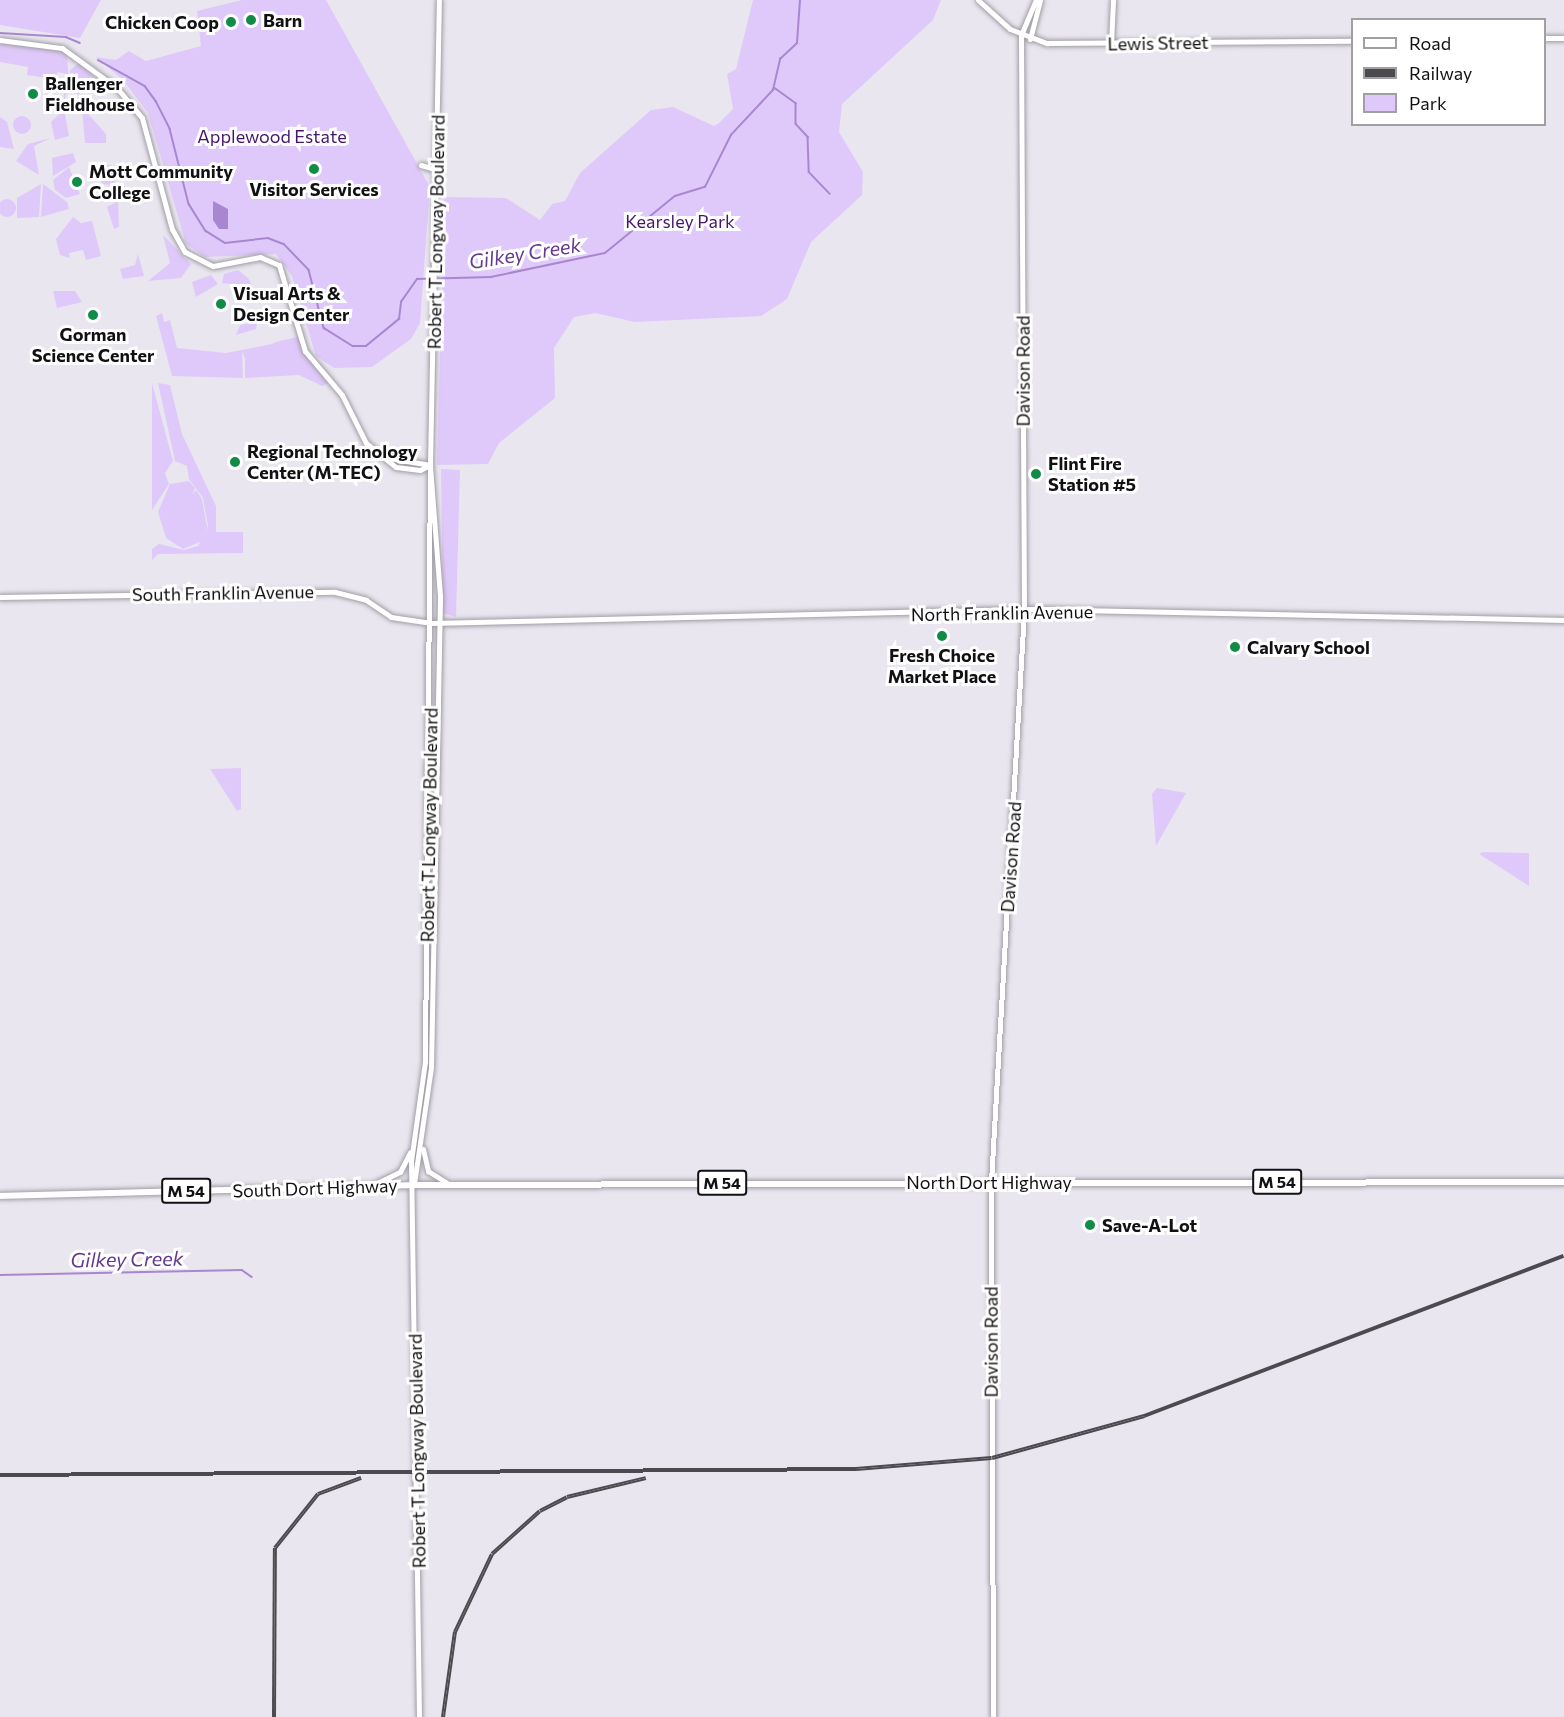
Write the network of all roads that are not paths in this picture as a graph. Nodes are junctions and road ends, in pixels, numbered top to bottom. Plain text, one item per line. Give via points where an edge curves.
1 (440, 0) edge
2 (978, 0) edge
3 (1038, 0) edge
4 (1113, 0) edge
5 (1021, 35) junction
6 (1546, 38) edge
7 (1564, 38) edge
8 (1030, 39) junction
9 (0, 40) edge
10 (1351, 41) edge
11 (1111, 43) junction
12 (439, 161) junction
13 (421, 165) dead end
14 (430, 465) junction
15 (0, 597) edge
16 (1024, 611) junction
17 (1564, 620) edge
18 (440, 622) junction
19 (432, 623) junction
20 (431, 1053) junction
21 (425, 1059) junction
22 (422, 1132) junction
23 (412, 1148) junction
24 (991, 1181) junction
25 (1564, 1182) edge
26 (414, 1185) junction
27 (454, 1185) junction
28 (372, 1186) junction
29 (0, 1196) edge
30 (419, 1717) edge
31 (993, 1717) edge

1 - 12 street, Robert T Longway Boulevard
2 - 5 street, Lewis Street
3 - 5 street, Davison Road
3 - 8 street
4 - 11 street
5 - 8 street, Lewis Street
5 - 16 street, Davison Road
6 - 7 street
8 - 11 street, Lewis Street
9 - 14 street via 45,43 68,51 135,107 180,247 213,266 260,257 279,264 305,351 342,395 366,442 401,468
10 - 11 street, Lewis Street
12 - 13 street via 431,168
12 - 14 street, Robert T Longway Boulevard
14 - 18 street, Robert T Longway Boulevard
14 - 19 street, Robert T Longway Boulevard via 426,501
15 - 19 street, South Franklin Avenue via 335,592 366,600 391,617
16 - 17 street, North Franklin Avenue
16 - 18 street, North Franklin Avenue
16 - 24 street, Davison Road
18 - 19 street, South Franklin Avenue
18 - 20 street, Robert T Longway Boulevard
19 - 21 street, Robert T Longway Boulevard
20 - 21 street
20 - 22 street, Robert T Longway Boulevard
21 - 23 street, Robert T Longway Boulevard
22 - 26 street, Robert T Longway Boulevard
22 - 27 street via 426,1167
23 - 26 street, Robert T Longway Boulevard
23 - 28 street via 400,1172
24 - 25 main road, North Dort Highway / M 54
24 - 27 main road, North Dort Highway / M 54
24 - 31 street, Davison Road
26 - 27 main road, North Dort Highway / M 54
26 - 28 main road, South Dort Highway / M 54
26 - 30 street, Robert T Longway Boulevard
28 - 29 main road, South Dort Highway / M 54

